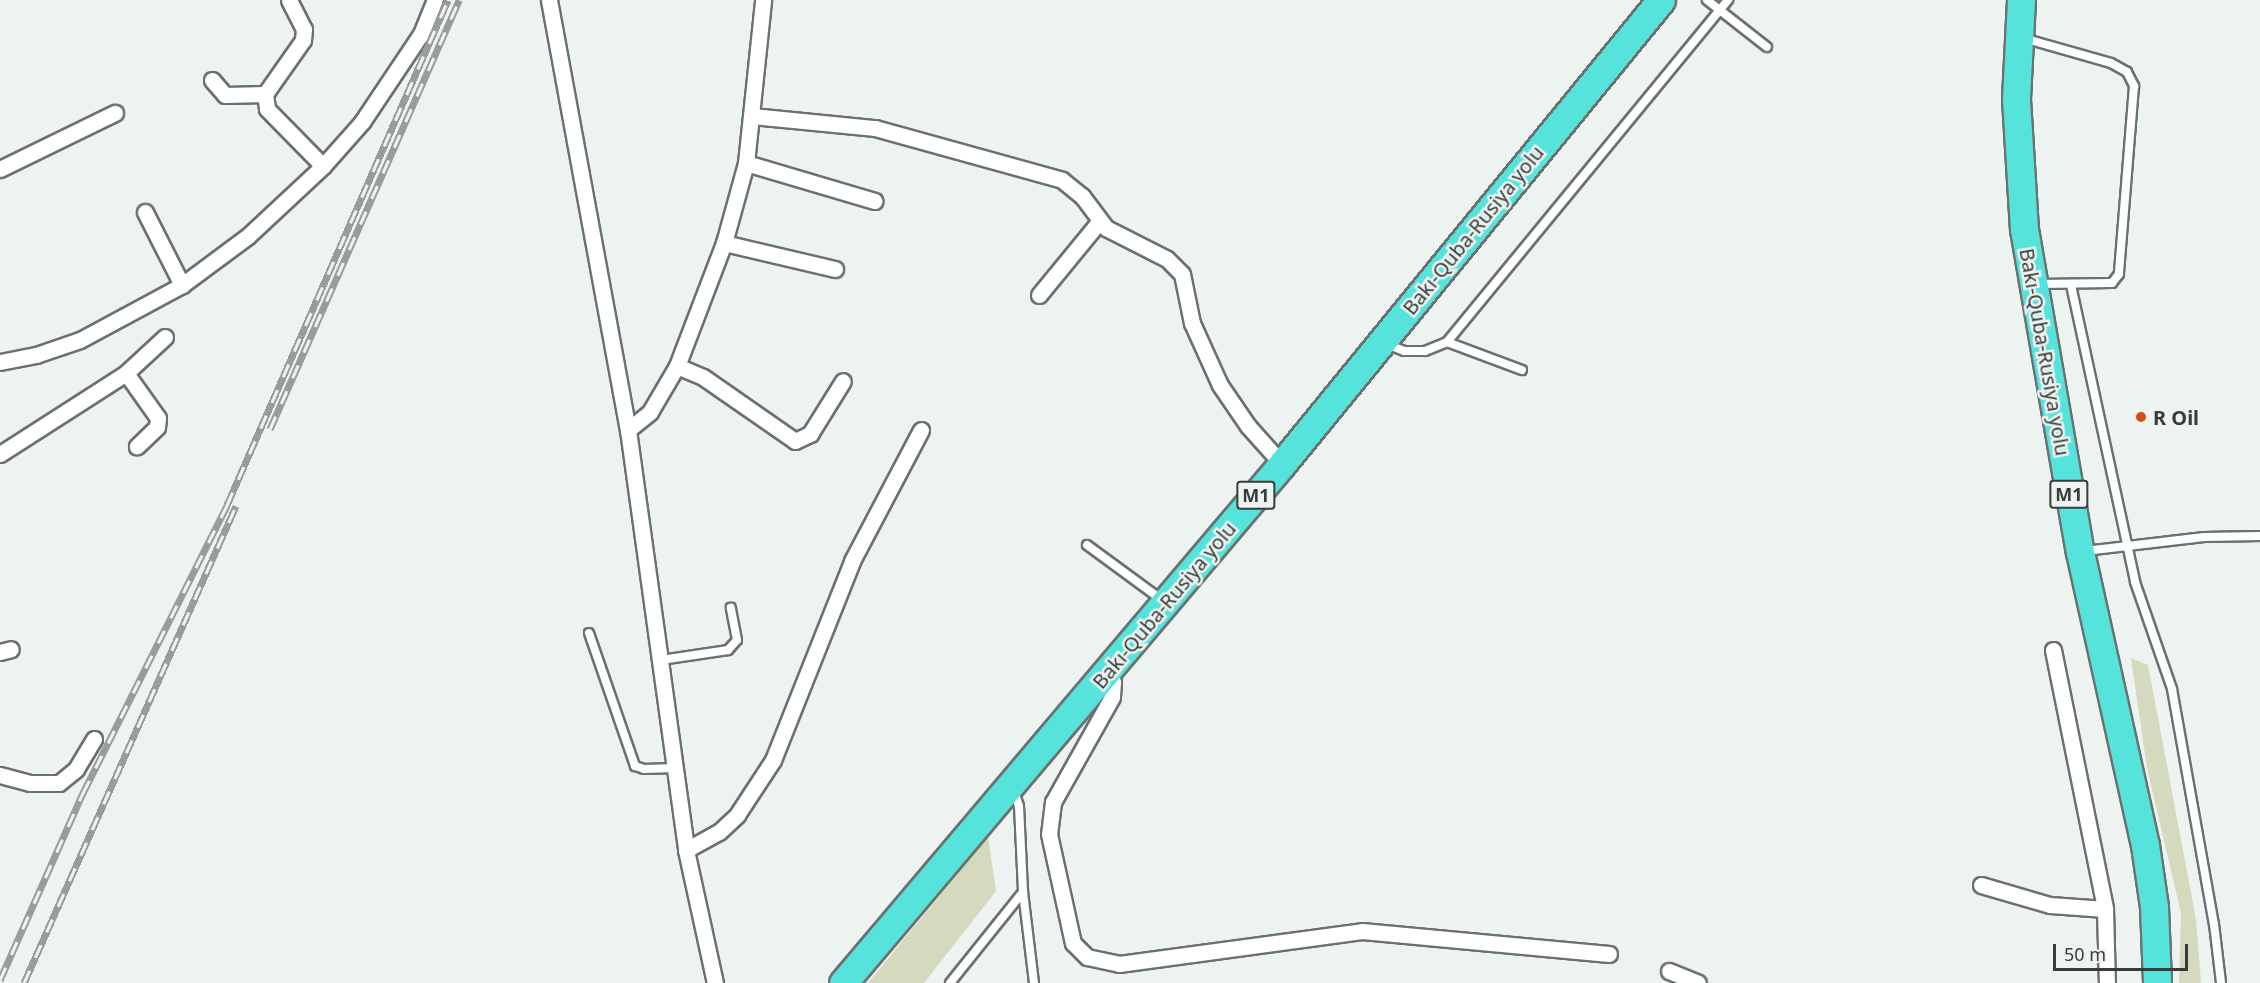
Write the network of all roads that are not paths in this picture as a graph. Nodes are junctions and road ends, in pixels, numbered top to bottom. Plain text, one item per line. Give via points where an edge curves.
1 (290, 0) edge
2 (435, 0) edge
3 (763, 0) edge
4 (1661, 0) edge
5 (1707, 0) edge
6 (1728, 0) edge
7 (2016, 0) edge
8 (2021, 0) edge
9 (550, 6) edge
10 (1719, 10) junction
11 (2018, 37) junction
12 (1767, 47) dead end
13 (212, 80) dead end
14 (265, 94) junction
15 (115, 112) dead end
16 (752, 116) junction
17 (746, 163) junction
18 (323, 166) junction
19 (0, 169) edge
20 (874, 201) dead end
21 (145, 212) dead end
22 (1099, 222) junction
23 (724, 243) junction
24 (836, 269) dead end
25 (2032, 283) junction
26 (182, 285) junction
27 (2071, 285) junction
28 (1039, 295) dead end
29 (165, 337) dead end
30 (1382, 342) junction
31 (1447, 342) junction
32 (0, 362) edge
33 (677, 366) junction
34 (1522, 370) dead end
35 (126, 373) junction
36 (843, 381) dead end
37 (628, 430) junction
38 (921, 430) dead end
39 (137, 446) dead end
40 (0, 454) edge
41 (1282, 464) junction
42 (2260, 536) edge
43 (2126, 545) junction
44 (1087, 546) dead end
45 (2080, 552) junction
46 (1166, 603) junction
47 (731, 608) dead end
48 (590, 633) dead end
49 (2053, 650) dead end
50 (661, 660) junction
51 (1108, 672) junction
52 (94, 738) dead end
53 (675, 768) junction
54 (0, 775) edge
55 (1012, 785) junction
56 (686, 850) junction
57 (1981, 885) dead end
58 (1023, 891) junction
59 (2105, 909) junction
60 (1609, 954) dead end
61 (1669, 971) dead end
62 (715, 983) edge
63 (843, 983) edge
64 (950, 983) edge
65 (1034, 983) edge
66 (1698, 983) edge
67 (2107, 983) edge
68 (2157, 983) edge
69 (2221, 983) edge

1 - 14 street via 304,29 303,40
2 - 18 street via 421,34 390,86
3 - 16 street
4 - 30 highway, Bakı-Quba-Rusiya yolu / M1
5 - 10 lane
6 - 10 lane
7 - 11 highway
8 - 11 highway, Bakı-Quba-Rusiya yolu / M1
9 - 37 street
10 - 12 lane
10 - 31 lane
11 - 25 highway, Bakı-Quba-Rusiya yolu / M1 via 2016,99 2024,229
11 - 27 lane via 2111,63 2127,72 2133,86 2119,274 2112,283
13 - 14 street via 225,95
14 - 18 street via 275,121
15 - 19 street
16 - 17 street
16 - 22 street via 875,128 1062,180 1082,196
17 - 20 street
17 - 23 street
18 - 26 street via 248,236
21 - 26 street
22 - 28 street
22 - 41 street via 1167,259 1182,274 1192,323 1220,385 1242,418
23 - 24 street
23 - 33 street
25 - 27 lane
25 - 45 highway, Bakı-Quba-Rusiya yolu / M1
26 - 32 street via 80,340
27 - 43 lane
29 - 35 street
30 - 31 lane via 1404,351 1425,351
30 - 41 highway, Bakı-Quba-Rusiya yolu / M1
31 - 34 lane
33 - 36 street via 702,377 795,441 810,434
33 - 37 street via 650,412
35 - 39 street via 158,418 157,427
35 - 40 street
37 - 50 street
38 - 56 street via 852,561 773,760 737,815 719,832
41 - 46 highway, Bakı-Quba-Rusiya yolu / M1
42 - 43 lane
43 - 45 lane
43 - 69 lane via 2172,689
44 - 46 lane
45 - 68 highway, Bakı-Quba-Rusiya yolu / M1 via 2145,845 2154,907
46 - 51 highway, Bakı-Quba-Rusiya yolu / M1
47 - 50 lane via 737,640 728,650
48 - 53 lane via 635,766
49 - 59 street
50 - 53 street
51 - 55 highway, Bakı-Quba-Rusiya yolu / M1
51 - 60 street via 1113,682 1112,697 1053,802 1049,834 1073,943 1087,957 1119,964 1362,931
52 - 54 street via 76,769 59,783 30,783
53 - 56 street
55 - 58 lane via 1019,806
55 - 63 highway, Bakı-Quba-Rusiya yolu / M1
56 - 62 street
57 - 59 street via 2050,905
58 - 64 lane
58 - 65 lane
59 - 67 street
61 - 66 street

